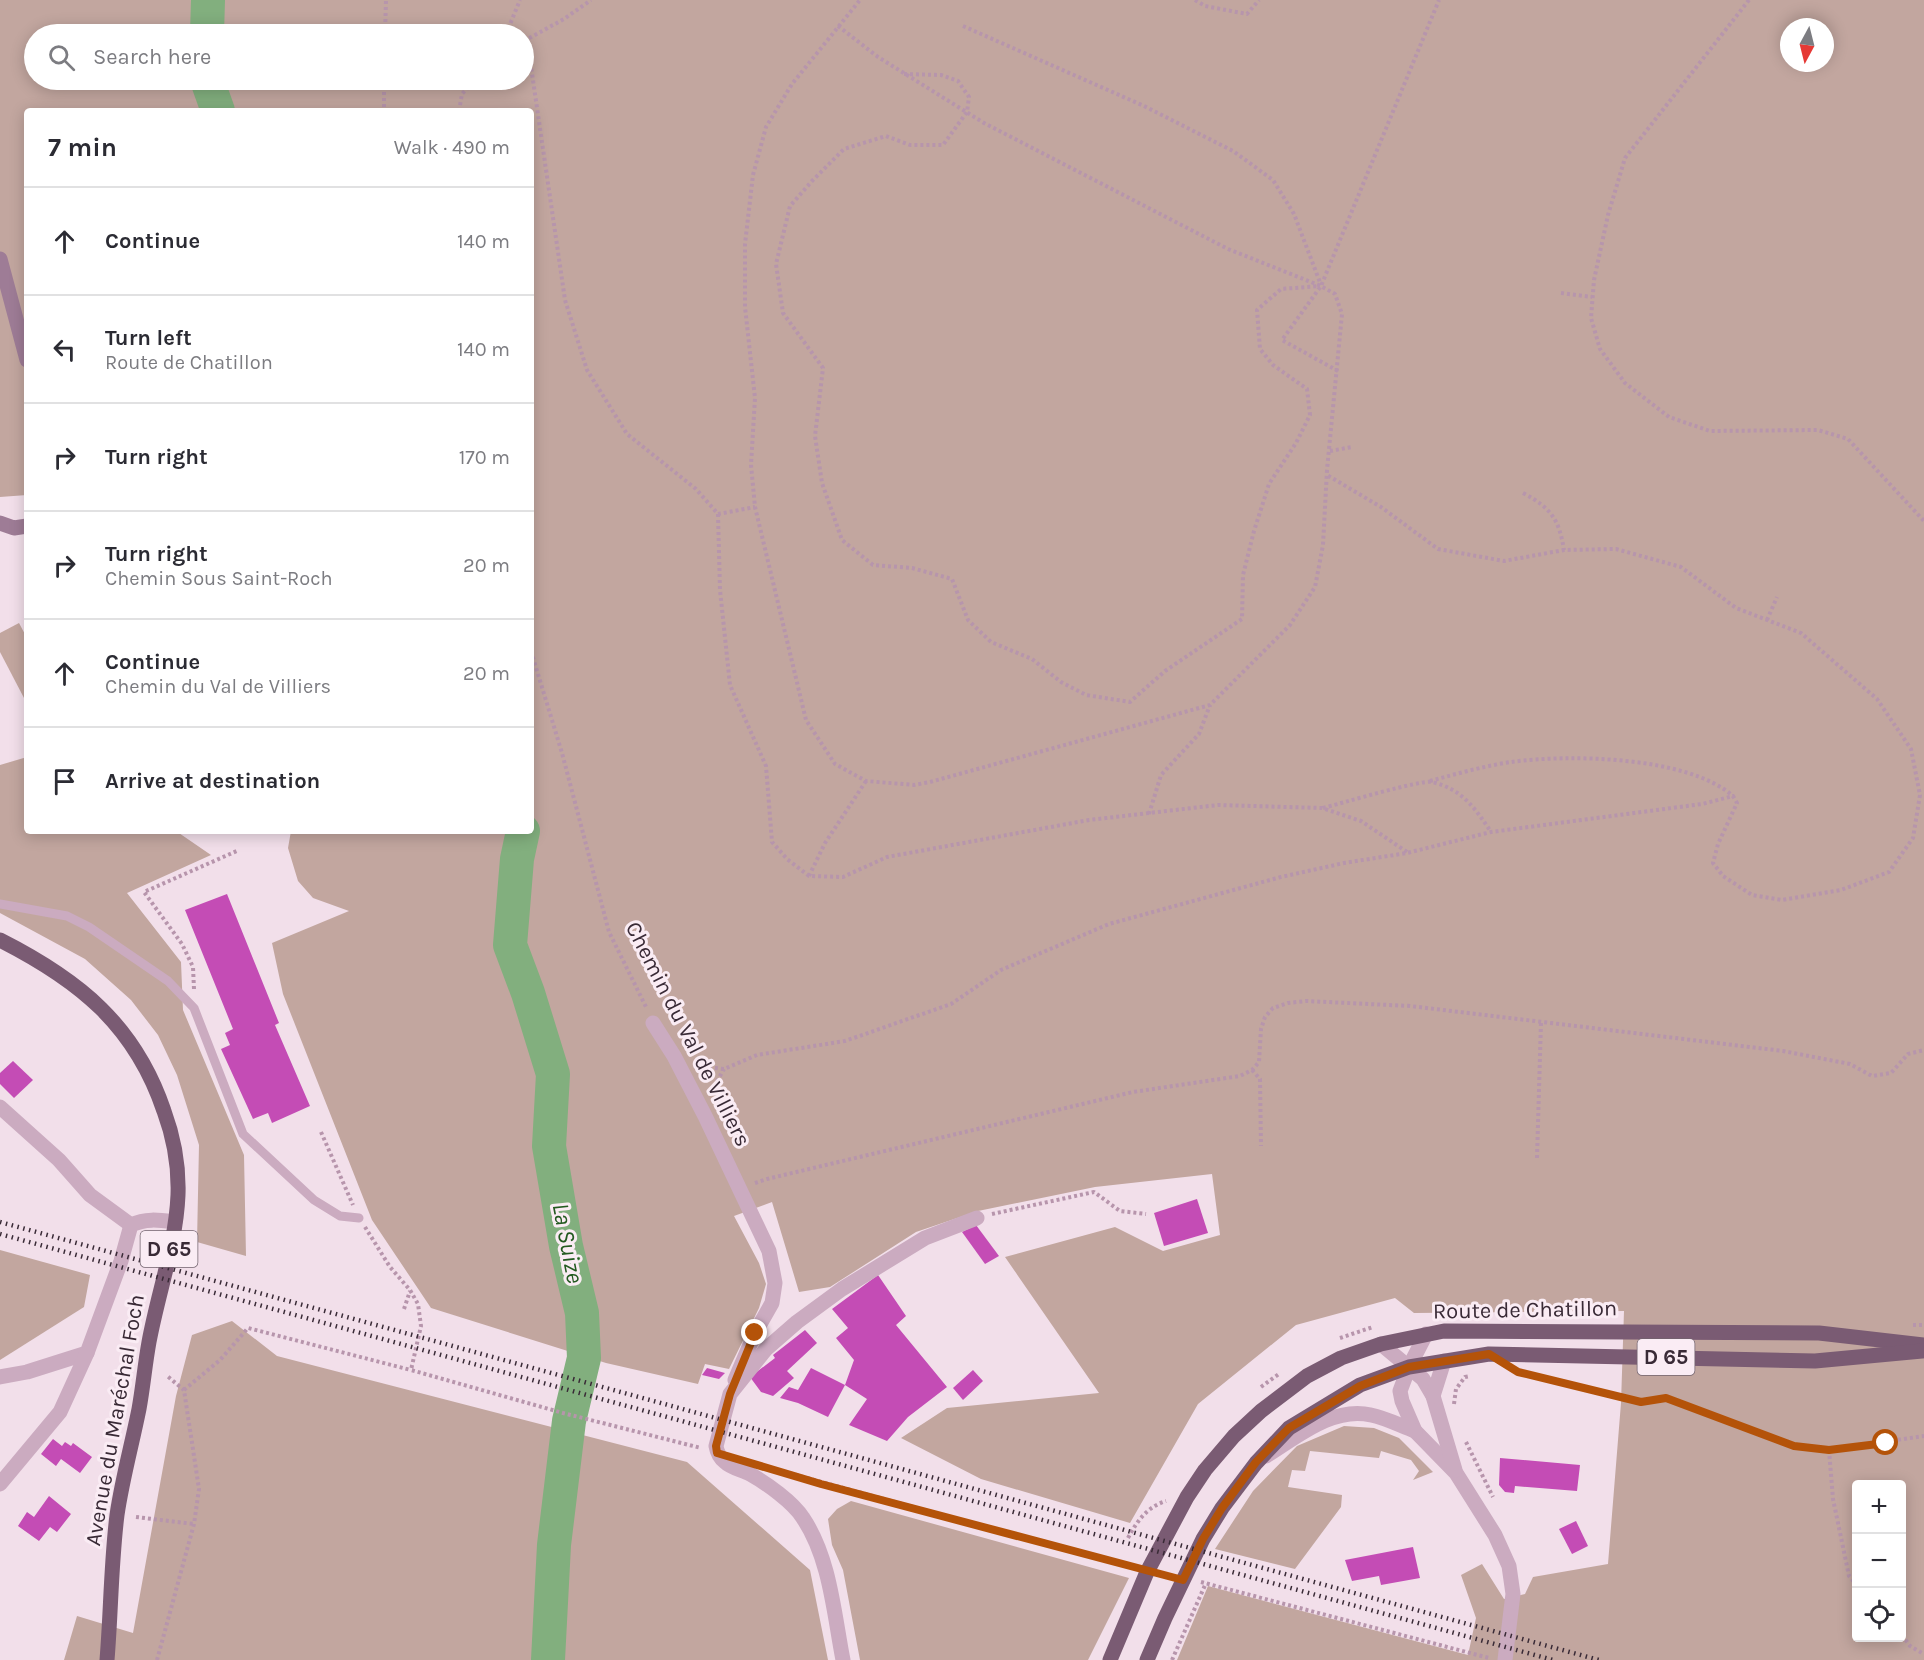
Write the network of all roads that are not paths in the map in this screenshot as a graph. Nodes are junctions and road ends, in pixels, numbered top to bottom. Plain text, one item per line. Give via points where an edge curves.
1 (0, 259) edge
2 (24, 349) edge
3 (0, 523) edge
4 (24, 526) edge
5 (0, 904) edge
6 (0, 940) edge
7 (654, 1023) road end
8 (0, 1107) edge
9 (359, 1218) road end
10 (977, 1218) road end
11 (175, 1222) junction
12 (131, 1225) junction
13 (1426, 1334) junction
14 (1381, 1344) junction
15 (1924, 1345) edge
16 (1924, 1351) edge
17 (87, 1353) junction
18 (1444, 1360) junction
19 (1409, 1367) junction
20 (0, 1377) edge
21 (730, 1394) junction
22 (1433, 1396) junction
23 (1415, 1431) junction
24 (1256, 1462) junction
25 (1456, 1473) junction
26 (0, 1484) edge
27 (107, 1660) edge
28 (843, 1660) edge
29 (1110, 1660) edge
30 (1147, 1660) edge
31 (1505, 1660) edge

1 - 2 main road
3 - 4 main road
5 - 9 lane via 67,916 168,981 194,1008 243,1134 314,1200 340,1216
6 - 11 main road, Avenue du Maréchal Foch / D 65 via 51,968 95,1003 142,1058 162,1104 176,1152
7 - 21 street, Chemin du Val de Villiers via 690,1086 769,1251 775,1283 772,1304 755,1333
8 - 12 street via 59,1160 90,1195
10 - 21 street via 925,1238 842,1289 766,1349
11 - 12 street via 154,1219
11 - 27 main road, Avenue du Maréchal Foch / D 65 via 117,1515
12 - 17 street
13 - 14 main road, Route de Chatillon / D 65
13 - 15 main road, Route de Chatillon / D 65 via 1590,1330 1819,1333
13 - 19 street
14 - 19 street
14 - 29 main road, Route de Chatillon / D 65 via 1341,1358 1307,1376 1234,1436 1187,1497 1148,1572
16 - 18 main road, Route de Chatillon / D 65 via 1815,1360 1489,1354
17 - 20 street
17 - 26 street via 60,1412
18 - 19 main road, Route de Chatillon / D 65
18 - 22 street
19 - 22 street via 1423,1379
19 - 23 street via 1400,1391
19 - 24 main road, Route de Chatillon / D 65 via 1323,1406 1289,1428
21 - 28 street, Chemin du Val de Villiers via 717,1453 782,1497 803,1517 826,1573
22 - 25 street
23 - 24 street via 1371,1415 1348,1413 1319,1423
23 - 25 street
24 - 30 main road, Route de Chatillon / D 65 via 1203,1539
25 - 31 street via 1495,1535 1509,1566 1513,1594

